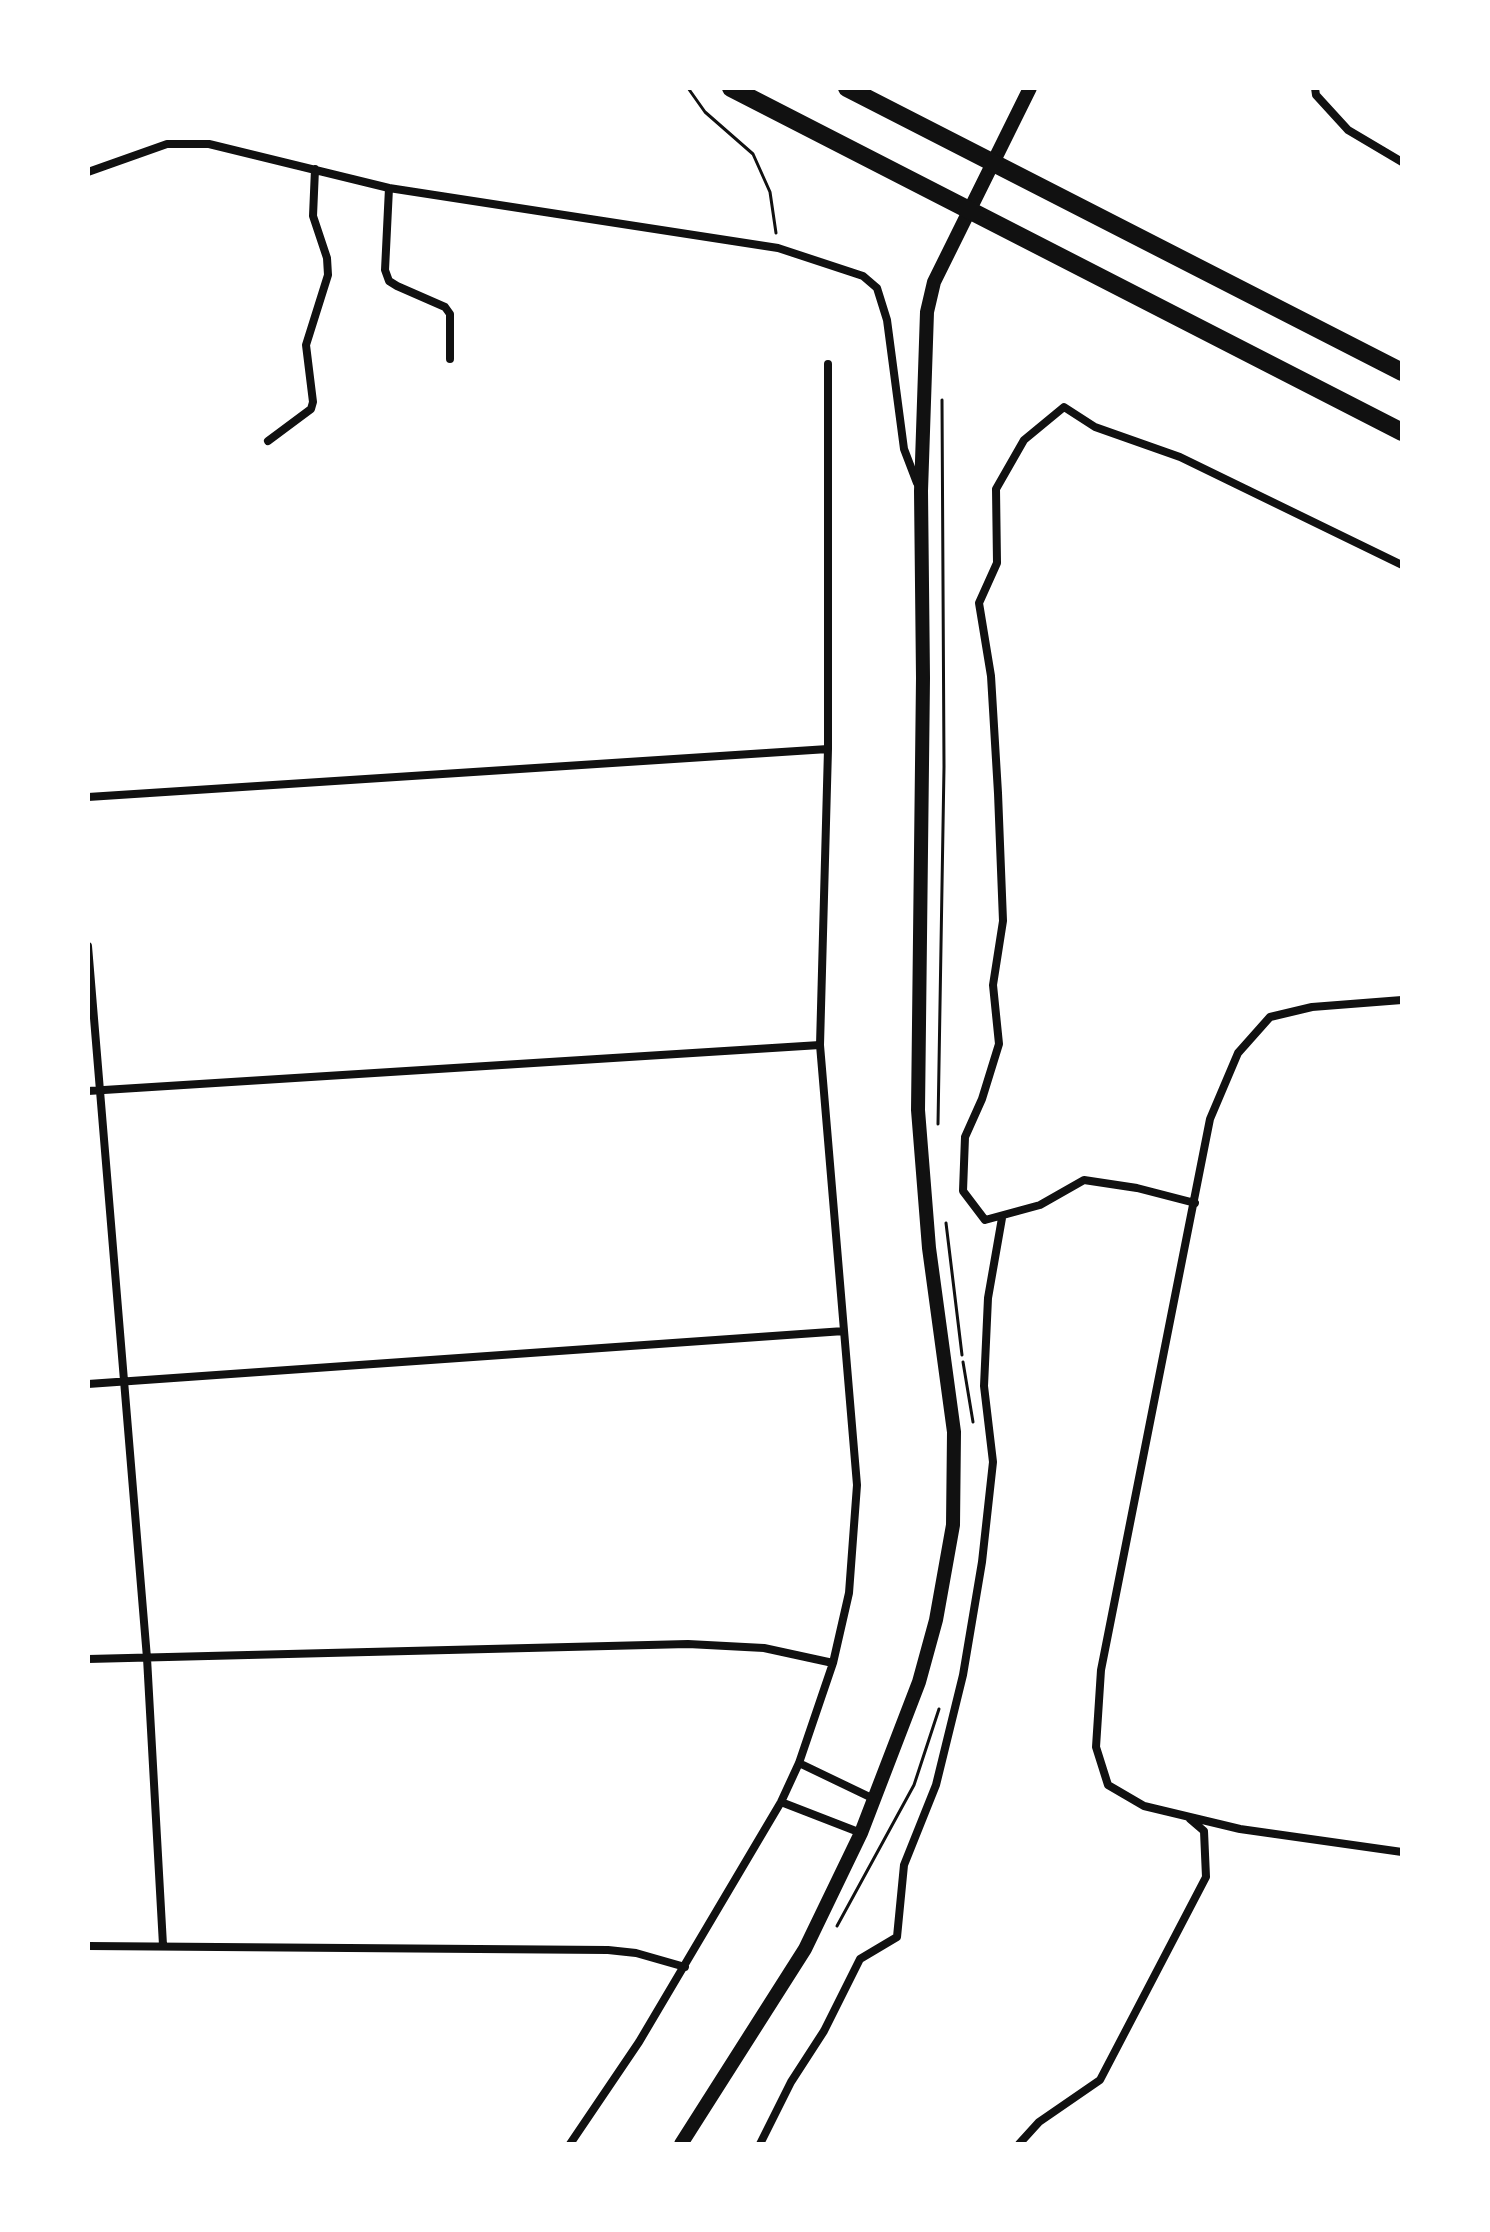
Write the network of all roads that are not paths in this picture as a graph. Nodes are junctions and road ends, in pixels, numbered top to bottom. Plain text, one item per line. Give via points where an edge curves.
1 (731, 88) edge
2 (847, 88) edge
3 (1030, 88) edge
4 (1315, 88) edge
5 (1402, 162) edge
6 (315, 169) junction
7 (88, 172) edge
8 (389, 188) junction
9 (450, 359) dead end
10 (828, 364) dead end
11 (1402, 372) edge
12 (1402, 432) edge
13 (268, 441) dead end
14 (921, 491) junction
15 (1402, 565) edge
16 (828, 749) junction
17 (88, 797) edge
18 (88, 946) edge
19 (1402, 1000) edge
20 (820, 1045) junction
21 (99, 1090) junction
22 (88, 1091) edge
23 (1195, 1203) junction
24 (1002, 1218) junction
25 (844, 1331) junction
26 (122, 1382) junction
27 (88, 1384) edge
28 (147, 1658) junction
29 (88, 1659) edge
30 (833, 1663) junction
31 (799, 1763) junction
32 (875, 1799) junction
33 (781, 1802) junction
34 (1187, 1816) junction
35 (861, 1833) junction
36 (1402, 1852) edge
37 (163, 1945) junction
38 (88, 1946) edge
39 (685, 1967) junction
40 (570, 2144) edge
41 (681, 2144) edge
42 (760, 2144) edge
43 (1019, 2144) edge

1 - 12 highway
2 - 11 highway
3 - 14 main road via 934,282 927,312
4 - 5 street via 1348,130
6 - 7 street via 209,144 167,144
6 - 8 street
6 - 13 street via 313,216 328,275 306,345 313,402
8 - 9 street via 385,270 397,286 445,307 450,314
8 - 14 street via 778,248 863,276 877,288 887,320 904,449
10 - 16 street
14 - 32 main road via 918,1110 956,1480 936,1620 901,1737
15 - 24 street via 1180,457 1095,427 1064,407 1024,440 996,489 997,563 979,603 991,676 1003,921 993,985 999,1044 963,1152 963,1191 985,1220
16 - 17 street
16 - 20 street
18 - 21 street
19 - 23 street via 1312,1007 1270,1017 1238,1053 1210,1119
20 - 21 street
20 - 25 street
21 - 22 street
21 - 26 street
23 - 24 street via 1084,1180 1040,1205
23 - 34 street via 1101,1670 1096,1747 1108,1785 1144,1806
24 - 42 street via 988,1298 984,1386 993,1462 982,1562 963,1675 936,1785 904,1865 897,1937 860,1959
25 - 26 street
25 - 30 street via 857,1485 856,1540 843,1633
26 - 27 street
26 - 28 street
28 - 29 street
28 - 30 street via 688,1644 764,1648
28 - 37 street
30 - 31 street
31 - 32 street
31 - 33 street
32 - 35 main road
33 - 35 street
33 - 39 street
34 - 36 street via 1240,1829
34 - 43 street via 1204,1831 1206,1877 1100,2080 1039,2122
35 - 41 main road via 805,1949
37 - 38 street
37 - 39 street via 608,1950
39 - 40 street

